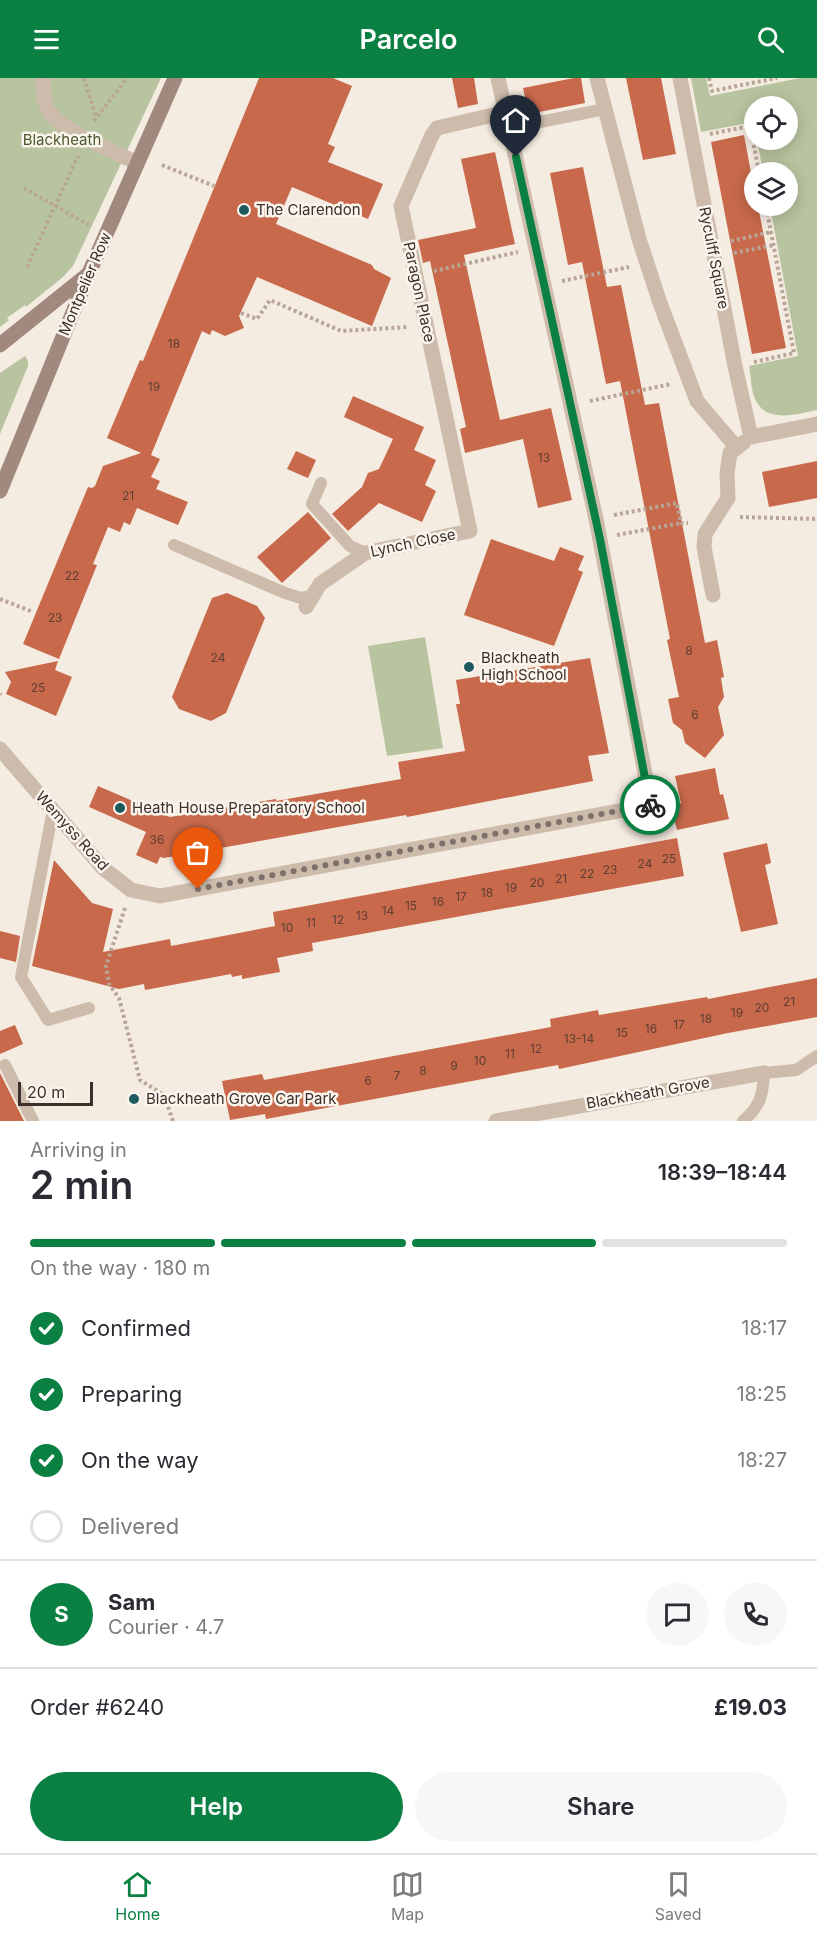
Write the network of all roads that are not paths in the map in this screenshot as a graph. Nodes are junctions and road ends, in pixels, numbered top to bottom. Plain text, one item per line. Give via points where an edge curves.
1 (43, 78) edge
2 (175, 78) edge
3 (498, 78) edge
4 (597, 78) edge
5 (680, 78) edge
6 (605, 109) junction
7 (506, 112) junction
8 (536, 123) dead end
9 (137, 163) junction
10 (89, 273) junction
11 (0, 345) edge
12 (817, 424) edge
13 (751, 437) junction
14 (737, 448) junction
15 (321, 483) dead end
16 (0, 491) edge
17 (470, 531) joint
18 (174, 545) dead end
19 (364, 553) junction
20 (713, 595) dead end
21 (309, 601) joint
22 (0, 750) edge
23 (53, 810) junction
24 (89, 1008) dead end
25 (817, 1056) edge
26 (5, 1065) dead end
27 (764, 1073) junction
28 (33, 1121) edge
29 (496, 1121) edge
30 (744, 1121) edge

1 - 9 street via 45,104 63,125
2 - 9 main road, Montpelier Row
3 - 7 street
4 - 6 street
5 - 13 street, Ryculff Square
6 - 8 lane
6 - 14 street via 647,263 696,401
7 - 17 street, Paragon Place via 437,128 400,206
7 - 23 street, Wemyss Road via 572,404 651,805 160,896 131,890 103,868
9 - 10 main road, Montpelier Row
10 - 11 main road
10 - 16 main road, Montpelier Row
12 - 13 street
13 - 14 street
14 - 20 street via 730,453 728,498 705,534
15 - 19 lane via 312,504 350,546
17 - 19 street, Lynch Close
18 - 21 lane
19 - 21 street, Lynch Close via 320,584
22 - 23 street, Wemyss Road
23 - 24 lane via 21,977 48,1020
25 - 27 lane via 796,1070
26 - 28 lane
27 - 29 street, Blackheath Grove
27 - 30 lane via 763,1093 754,1112

